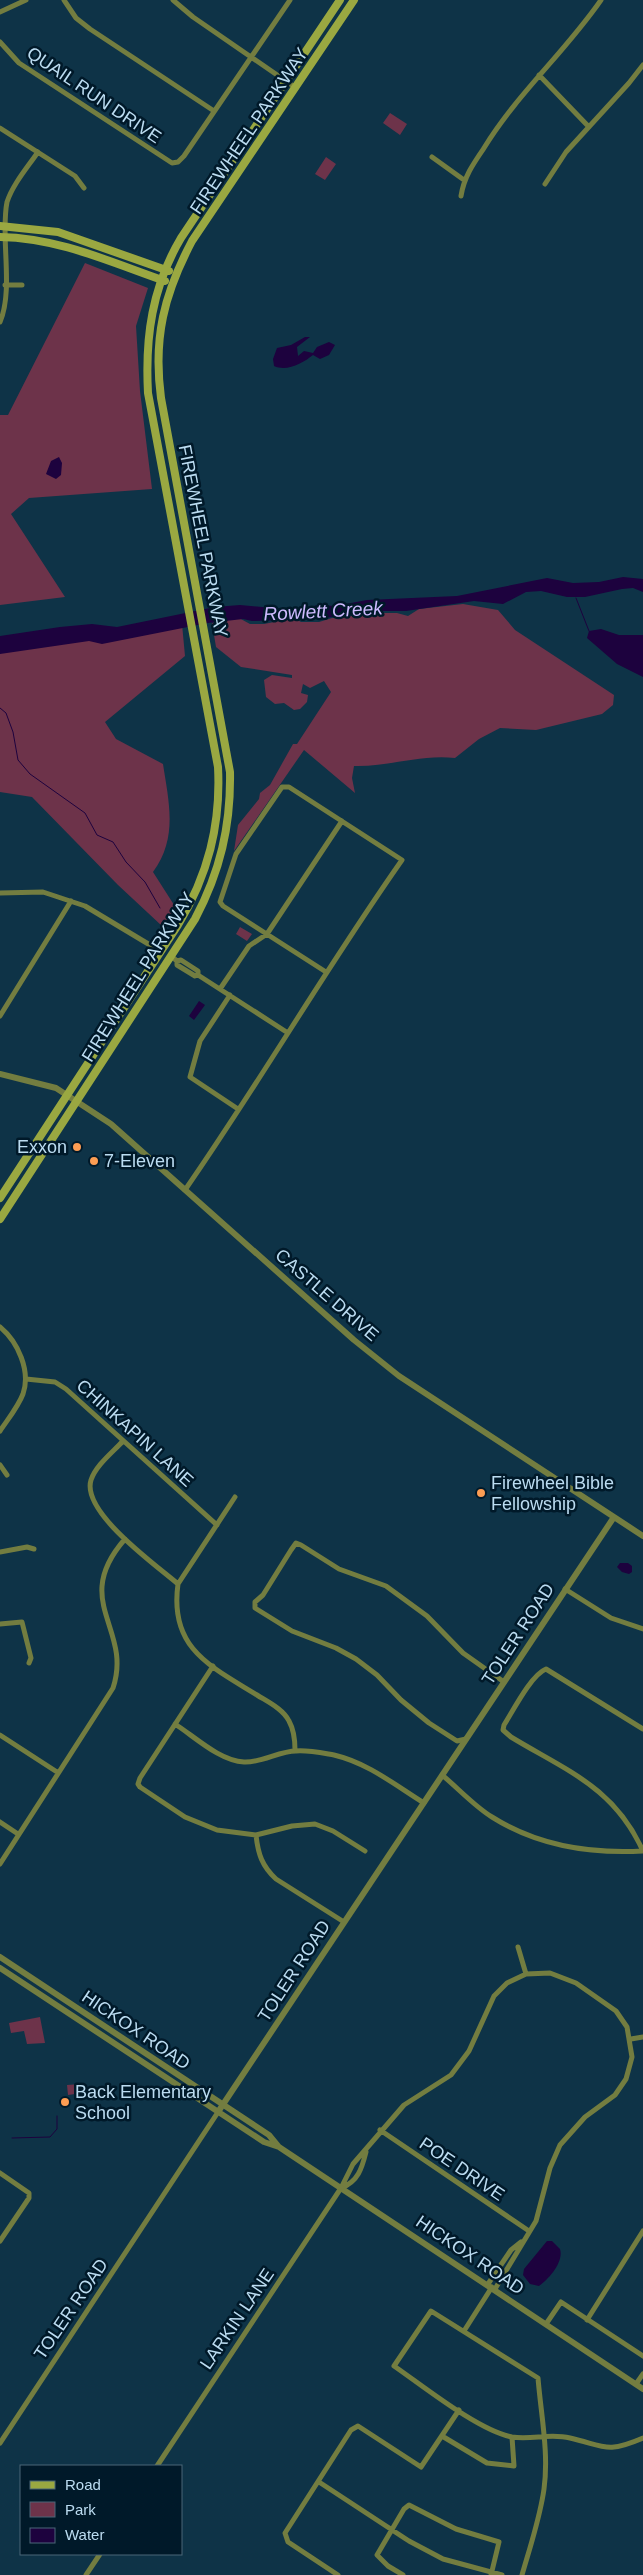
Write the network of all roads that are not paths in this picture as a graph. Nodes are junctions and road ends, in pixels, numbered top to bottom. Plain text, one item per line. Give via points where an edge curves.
1 (26, 0) edge
2 (64, 0) edge
3 (173, 0) edge
4 (290, 0) edge
5 (340, 0) edge
6 (354, 0) edge
7 (601, 0) edge
8 (0, 12) edge
9 (0, 42) edge
10 (251, 57) junction
11 (643, 64) edge
12 (539, 75) junction
13 (287, 81) junction
14 (297, 88) junction
15 (214, 111) junction
16 (589, 127) junction
17 (0, 128) edge
18 (38, 152) junction
19 (432, 157) dead end
20 (464, 180) junction
21 (545, 184) dead end
22 (84, 188) dead end
23 (461, 196) dead end
24 (3, 226) edge
25 (3, 237) edge
26 (165, 269) junction
27 (176, 273) junction
28 (161, 280) junction
29 (171, 284) junction
30 (5, 285) junction
31 (22, 285) dead end
32 (0, 322) edge
33 (342, 821) junction
34 (0, 893) edge
35 (71, 901) junction
36 (267, 934) junction
37 (160, 951) junction
38 (174, 959) junction
39 (326, 972) junction
40 (220, 989) junction
41 (230, 995) junction
42 (145, 996) junction
43 (0, 1016) edge
44 (288, 1032) junction
45 (0, 1074) edge
46 (68, 1095) junction
47 (77, 1100) junction
48 (238, 1109) junction
49 (185, 1190) junction
50 (0, 1198) edge
51 (0, 1219) edge
52 (0, 1327) edge
53 (26, 1379) junction
54 (0, 1431) edge
55 (123, 1441) junction
56 (0, 1465) edge
57 (7, 1475) dead end
58 (235, 1497) dead end
59 (614, 1517) junction
60 (217, 1525) junction
61 (643, 1536) edge
62 (125, 1538) junction
63 (34, 1549) dead end
64 (0, 1552) edge
65 (178, 1584) junction
66 (565, 1589) junction
67 (0, 1624) edge
68 (643, 1629) edge
69 (29, 1663) dead end
70 (213, 1666) junction
71 (504, 1682) junction
72 (175, 1724) junction
73 (643, 1729) edge
74 (0, 1735) edge
75 (466, 1739) junction
76 (295, 1750) junction
77 (57, 1772) junction
78 (442, 1775) junction
79 (424, 1803) junction
80 (0, 1822) edge
81 (18, 1834) junction
82 (256, 1834) junction
83 (365, 1851) dead end
84 (643, 1851) edge
85 (0, 1864) edge
86 (344, 1922) junction
87 (518, 1947) dead end
88 (1, 1959) edge
89 (0, 1968) edge
90 (526, 1974) junction
91 (51, 2002) junction
92 (102, 2025) junction
93 (113, 2033) junction
94 (643, 2037) edge
95 (631, 2039) junction
96 (108, 2040) junction
97 (223, 2105) junction
98 (218, 2112) junction
99 (380, 2130) junction
100 (278, 2147) junction
101 (367, 2149) junction
102 (0, 2173) edge
103 (341, 2188) junction
104 (529, 2230) junction
105 (643, 2232) edge
106 (0, 2241) edge
107 (521, 2242) junction
108 (492, 2287) junction
109 (588, 2320) junction
110 (546, 2324) junction
111 (464, 2331) junction
112 (643, 2356) edge
113 (643, 2374) edge
114 (636, 2384) junction
115 (643, 2389) edge
116 (459, 2410) junction
117 (442, 2436) junction
118 (512, 2436) junction
119 (544, 2436) junction
120 (643, 2438) edge
121 (0, 2443) edge
122 (158, 2465) edge
123 (319, 2482) junction
124 (391, 2529) junction
125 (99, 2555) edge
126 (491, 2574) edge
127 (86, 2575) edge
128 (338, 2575) edge
129 (403, 2575) edge
130 (502, 2575) edge
131 (522, 2575) edge

1 - 8 street
2 - 15 street via 76,18 90,29
3 - 10 street
4 - 10 street
5 - 13 main road, FIREWHEEL PARKWAY
6 - 14 main road, FIREWHEEL PARKWAY
7 - 12 street via 584,25
9 - 15 street, QUAIL RUN DRIVE via 19,63 172,163 184,156
10 - 13 street
10 - 15 street
11 - 16 street
12 - 16 street
12 - 20 street via 494,132
13 - 14 street
13 - 26 main road, FIREWHEEL PARKWAY via 185,231
14 - 27 main road, FIREWHEEL PARKWAY via 192,241
16 - 21 street via 566,152
17 - 18 street
18 - 22 street via 76,176
18 - 24 street via 11,194
19 - 20 street
20 - 23 street
24 - 25 street
24 - 26 main road via 65,234
25 - 28 main road via 78,249
25 - 30 street
26 - 27 main road
26 - 28 main road, FIREWHEEL PARKWAY
27 - 29 main road, FIREWHEEL PARKWAY
28 - 29 main road
28 - 37 main road, FIREWHEEL PARKWAY via 150,319 148,393 201,668 218,767 219,797 210,857 201,881
29 - 38 main road, FIREWHEEL PARKWAY via 159,335 158,370 230,772 228,825 219,867
30 - 31 street
30 - 32 street
33 - 36 street
33 - 36 street via 289,787 282,788 236,854 220,902
33 - 39 street via 402,860
34 - 35 street via 43,892
35 - 37 street via 104,916
35 - 43 street
36 - 39 street
36 - 40 street via 249,946
37 - 42 main road via 163,960
37 - 46 main road, FIREWHEEL PARKWAY
38 - 40 street via 181,960 198,972 196,975
38 - 42 main road, FIREWHEEL PARKWAY
39 - 44 street
40 - 41 street
41 - 44 street
41 - 48 street via 200,1041 190,1076
42 - 47 main road, FIREWHEEL PARKWAY
44 - 48 street
45 - 46 street, CASTLE DRIVE via 56,1088
46 - 47 street, CASTLE DRIVE
46 - 50 main road, FIREWHEEL PARKWAY
47 - 49 street, CASTLE DRIVE via 124,1135
47 - 51 main road, FIREWHEEL PARKWAY
48 - 49 street
49 - 59 street, CASTLE DRIVE via 399,1376
52 - 53 street via 17,1348
53 - 54 street via 21,1398
53 - 55 street, CHINKAPIN LANE via 61,1385
55 - 60 street, CHINKAPIN LANE
55 - 62 street via 94,1473 90,1485 98,1510
56 - 57 street
58 - 60 street
59 - 61 street, CASTLE DRIVE
59 - 66 street, TOLER ROAD
60 - 65 street
62 - 65 street
62 - 77 street via 110,1559 101,1582 102,1600 115,1650 116,1678 106,1699
63 - 64 street via 27,1547
65 - 70 street via 176,1607 184,1637 192,1651
66 - 68 street via 611,1618
66 - 71 street, TOLER ROAD
67 - 69 street via 22,1622 31,1658
70 - 72 street
70 - 76 street via 282,1712 292,1726
71 - 75 street, TOLER ROAD
71 - 75 street via 463,1653 427,1616 386,1586 339,1569 296,1543 254,1606 292,1631 356,1658 429,1723 457,1741
72 - 76 street via 234,1760 265,1759
72 - 82 street via 138,1784 202,1825
73 - 84 street via 546,1669 536,1676 503,1730 598,1789 628,1821
74 - 77 street
75 - 78 street, TOLER ROAD
76 - 79 street via 333,1755 360,1763
77 - 81 street
78 - 79 street, TOLER ROAD
78 - 84 street via 491,1817 537,1839 582,1850
79 - 86 street, TOLER ROAD
80 - 81 street
81 - 85 street
82 - 83 street via 316,1824
82 - 86 street via 260,1860 268,1872
86 - 97 street, TOLER ROAD
87 - 90 street
88 - 92 street, HICKOX ROAD
89 - 91 street, HICKOX ROAD
90 - 95 street via 550,1973 576,1982 616,2012
90 - 99 street via 507,1983 494,1996 469,2051 450,2075 404,2105
91 - 92 street via 60,2000
91 - 96 street, HICKOX ROAD
92 - 93 street, HICKOX ROAD
93 - 96 street
93 - 97 street, HICKOX ROAD
94 - 95 street
95 - 104 street via 632,2057 626,2079 615,2095 585,2117 560,2146 550,2168 536,2221
96 - 98 street, HICKOX ROAD
97 - 98 street, TOLER ROAD
97 - 100 street, HICKOX ROAD via 268,2134
98 - 100 street, HICKOX ROAD via 264,2142
98 - 121 street, TOLER ROAD
99 - 101 street
99 - 104 street, POE DRIVE
100 - 103 street, HICKOX ROAD
101 - 103 street via 353,2164
101 - 103 street via 362,2170 351,2184
102 - 106 street via 29,2193 29,2198
103 - 108 street, HICKOX ROAD
103 - 122 street, LARKIN LANE
104 - 107 street
105 - 109 street
107 - 108 street via 516,2257
107 - 108 street via 511,2250
108 - 110 street, HICKOX ROAD
108 - 111 street
109 - 110 street via 561,2302
109 - 112 street
110 - 114 street, HICKOX ROAD
111 - 116 street via 432,2311 394,2366
111 - 119 street via 538,2378
113 - 114 street
114 - 115 street, HICKOX ROAD
116 - 117 street
116 - 118 street via 482,2425
117 - 118 street via 487,2462 514,2466
117 - 123 street via 422,2467 358,2426 351,2430
118 - 119 street
119 - 120 street via 570,2438 603,2448 615,2448
119 - 131 street via 544,2490
123 - 124 street
123 - 128 street via 287,2528 285,2538
124 - 126 street via 443,2559
124 - 126 street via 409,2505 456,2529 499,2542
124 - 129 street via 377,2555
125 - 127 street
126 - 130 street

